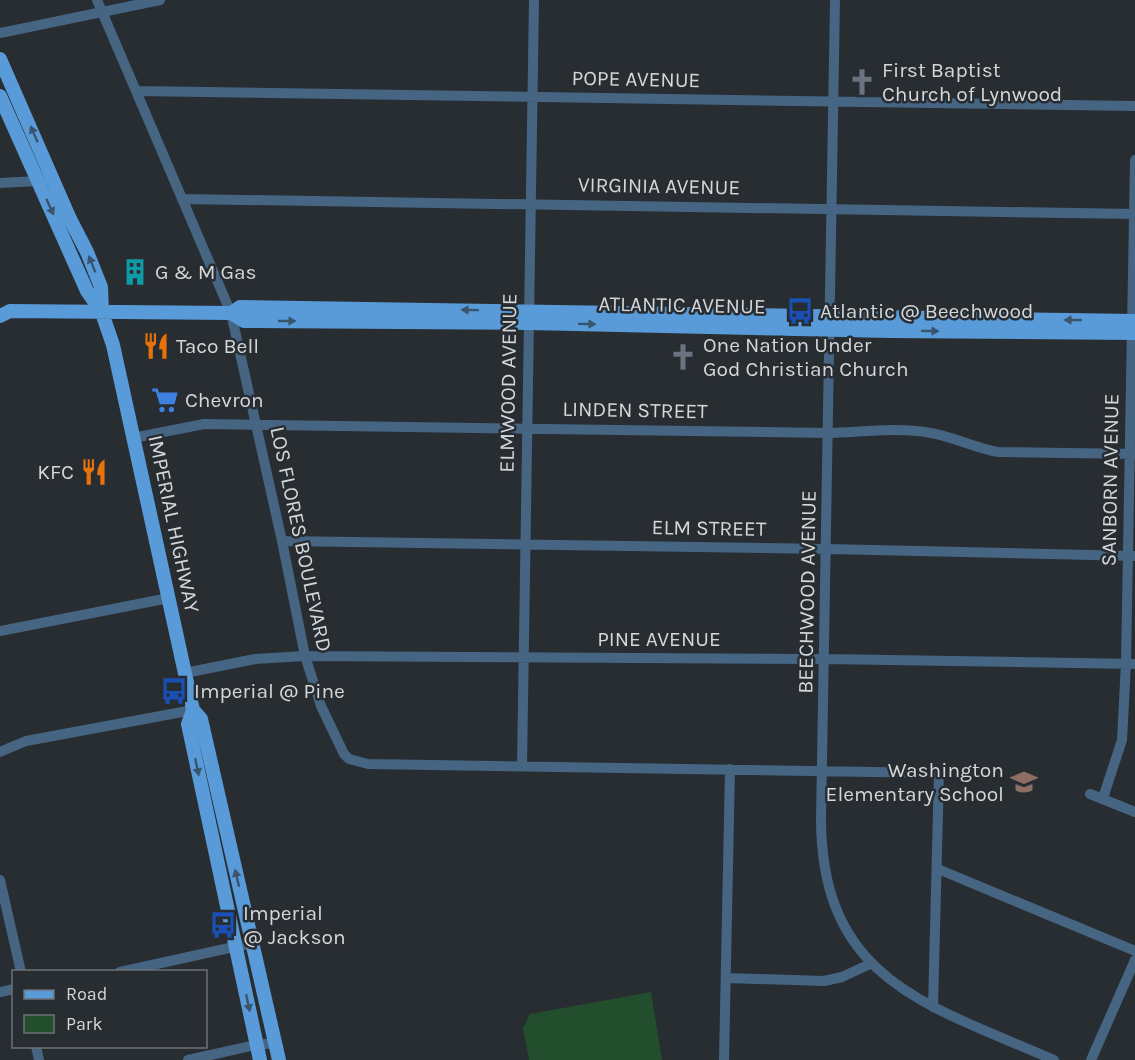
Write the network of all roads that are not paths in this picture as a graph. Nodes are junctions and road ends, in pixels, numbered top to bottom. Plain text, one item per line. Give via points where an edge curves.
1 (97, 0) edge
2 (160, 0) edge
3 (534, 0) edge
4 (836, 0) edge
5 (102, 13) junction
6 (0, 33) edge
7 (0, 59) edge
8 (137, 91) junction
9 (0, 96) edge
10 (532, 96) junction
11 (834, 102) junction
12 (1135, 106) edge
13 (1135, 160) edge
14 (53, 178) junction
15 (38, 181) junction
16 (0, 183) edge
17 (183, 199) junction
18 (531, 204) junction
19 (832, 209) junction
20 (1134, 214) edge
21 (3, 311) edge
22 (102, 313) junction
23 (231, 313) junction
24 (529, 317) junction
25 (830, 323) junction
26 (1133, 327) edge
27 (257, 424) junction
28 (526, 429) junction
29 (829, 433) junction
30 (134, 438) junction
31 (1132, 454) edge
32 (282, 541) junction
33 (525, 545) junction
34 (828, 549) junction
35 (1131, 556) edge
36 (169, 598) junction
37 (0, 631) edge
38 (305, 656) junction
39 (524, 658) junction
40 (825, 659) junction
41 (1131, 664) edge
42 (185, 673) junction
43 (193, 710) junction
44 (0, 752) edge
45 (522, 766) junction
46 (730, 769) junction
47 (823, 771) junction
48 (1090, 794) dead end
49 (1102, 798) junction
50 (1135, 812) edge
51 (938, 869) junction
52 (0, 885) edge
53 (252, 943) junction
54 (236, 947) junction
55 (1135, 951) edge
56 (1135, 960) edge
57 (870, 964) junction
58 (21, 970) edge
59 (129, 970) edge
60 (726, 978) junction
61 (933, 1007) junction
62 (275, 1042) junction
63 (256, 1045) junction
64 (188, 1060) edge
65 (260, 1060) edge
66 (279, 1060) edge
67 (724, 1060) edge
68 (1054, 1060) edge
69 (1091, 1060) edge

1 - 5 street, LOS FLORES BOULEVARD
2 - 5 street
3 - 10 street, ELMWOOD AVENUE
4 - 11 street, BEECHWOOD AVENUE
5 - 6 street
5 - 8 street, LOS FLORES BOULEVARD
14 -> 7 main road, IMPERIAL HIGHWAY
8 - 10 street, POPE AVENUE
8 - 17 street, LOS FLORES BOULEVARD
9 - 15 main road, IMPERIAL HIGHWAY
10 - 11 street, POPE AVENUE
10 - 18 street, ELMWOOD AVENUE
11 - 12 street, POPE AVENUE
11 - 19 street, BEECHWOOD AVENUE
13 - 20 street, SANBORN AVENUE
14 - 15 street
22 -> 14 main road, IMPERIAL HIGHWAY via 101,287
15 - 16 street
15 -> 22 main road, IMPERIAL HIGHWAY via 87,291
17 - 18 street, VIRGINIA AVENUE
17 - 23 street, LOS FLORES BOULEVARD
18 - 19 street, VIRGINIA AVENUE
18 - 24 street, ELMWOOD AVENUE
19 - 20 street, VIRGINIA AVENUE
19 - 25 street, BEECHWOOD AVENUE
20 - 26 street, SANBORN AVENUE
21 - 22 main road, ATLANTIC AVENUE
22 - 23 main road, ATLANTIC AVENUE
22 - 30 main road, IMPERIAL HIGHWAY
23 - 24 main road, ATLANTIC AVENUE via 244,321
23 - 27 street, LOS FLORES BOULEVARD
24 - 25 main road, ATLANTIC AVENUE
24 - 28 street, ELMWOOD AVENUE
25 - 26 main road, ATLANTIC AVENUE
25 - 29 street, BEECHWOOD AVENUE
26 - 31 street, SANBORN AVENUE
27 - 28 street, LINDEN STREET
27 - 30 street, LINDEN STREET via 204,424
27 - 32 street, LOS FLORES BOULEVARD
28 - 29 street, LINDEN STREET
28 - 33 street, ELMWOOD AVENUE
29 - 31 street, LINDEN STREET via 913,431 998,452
29 - 34 street, BEECHWOOD AVENUE
30 - 36 main road, IMPERIAL HIGHWAY
31 - 35 street, SANBORN AVENUE
32 - 33 street, ELM STREET
32 - 38 street, LOS FLORES BOULEVARD
33 - 34 street, ELM STREET
33 - 39 street, ELMWOOD AVENUE
34 - 35 street, ELM STREET
34 - 40 street, BEECHWOOD AVENUE
35 - 41 street, SANBORN AVENUE
36 - 37 street
36 - 42 main road, IMPERIAL HIGHWAY
38 - 39 street, PINE AVENUE
38 - 42 street, PINE AVENUE via 255,659
38 - 45 street, LOS FLORES BOULEVARD via 321,705 349,759 359,763
39 - 40 street, PINE AVENUE
39 - 45 street, ELMWOOD AVENUE
40 - 41 street, PINE AVENUE
40 - 47 street, BEECHWOOD AVENUE
41 - 49 street, SANBORN AVENUE via 1122,740
42 - 43 main road, IMPERIAL HIGHWAY
43 - 44 street via 26,741
53 -> 43 main road, IMPERIAL HIGHWAY via 201,719
43 -> 54 main road, IMPERIAL HIGHWAY via 188,724
45 - 46 street
46 - 47 street
46 - 60 street
47 - 51 street via 939,773
47 - 57 street, BEECHWOOD AVENUE via 822,846 830,890 847,932
48 - 49 street
49 - 50 street
51 - 55 street
51 - 61 street
52 - 58 street
53 - 54 street
53 - 62 main road, IMPERIAL HIGHWAY
54 - 59 street
54 -> 63 main road, IMPERIAL HIGHWAY
56 - 69 street
57 - 60 street via 824,981
57 - 61 street, BEECHWOOD AVENUE
60 - 67 street
61 - 68 street, BEECHWOOD AVENUE
62 - 63 street
62 - 66 main road, IMPERIAL HIGHWAY
63 - 64 street
63 - 65 main road, IMPERIAL HIGHWAY

